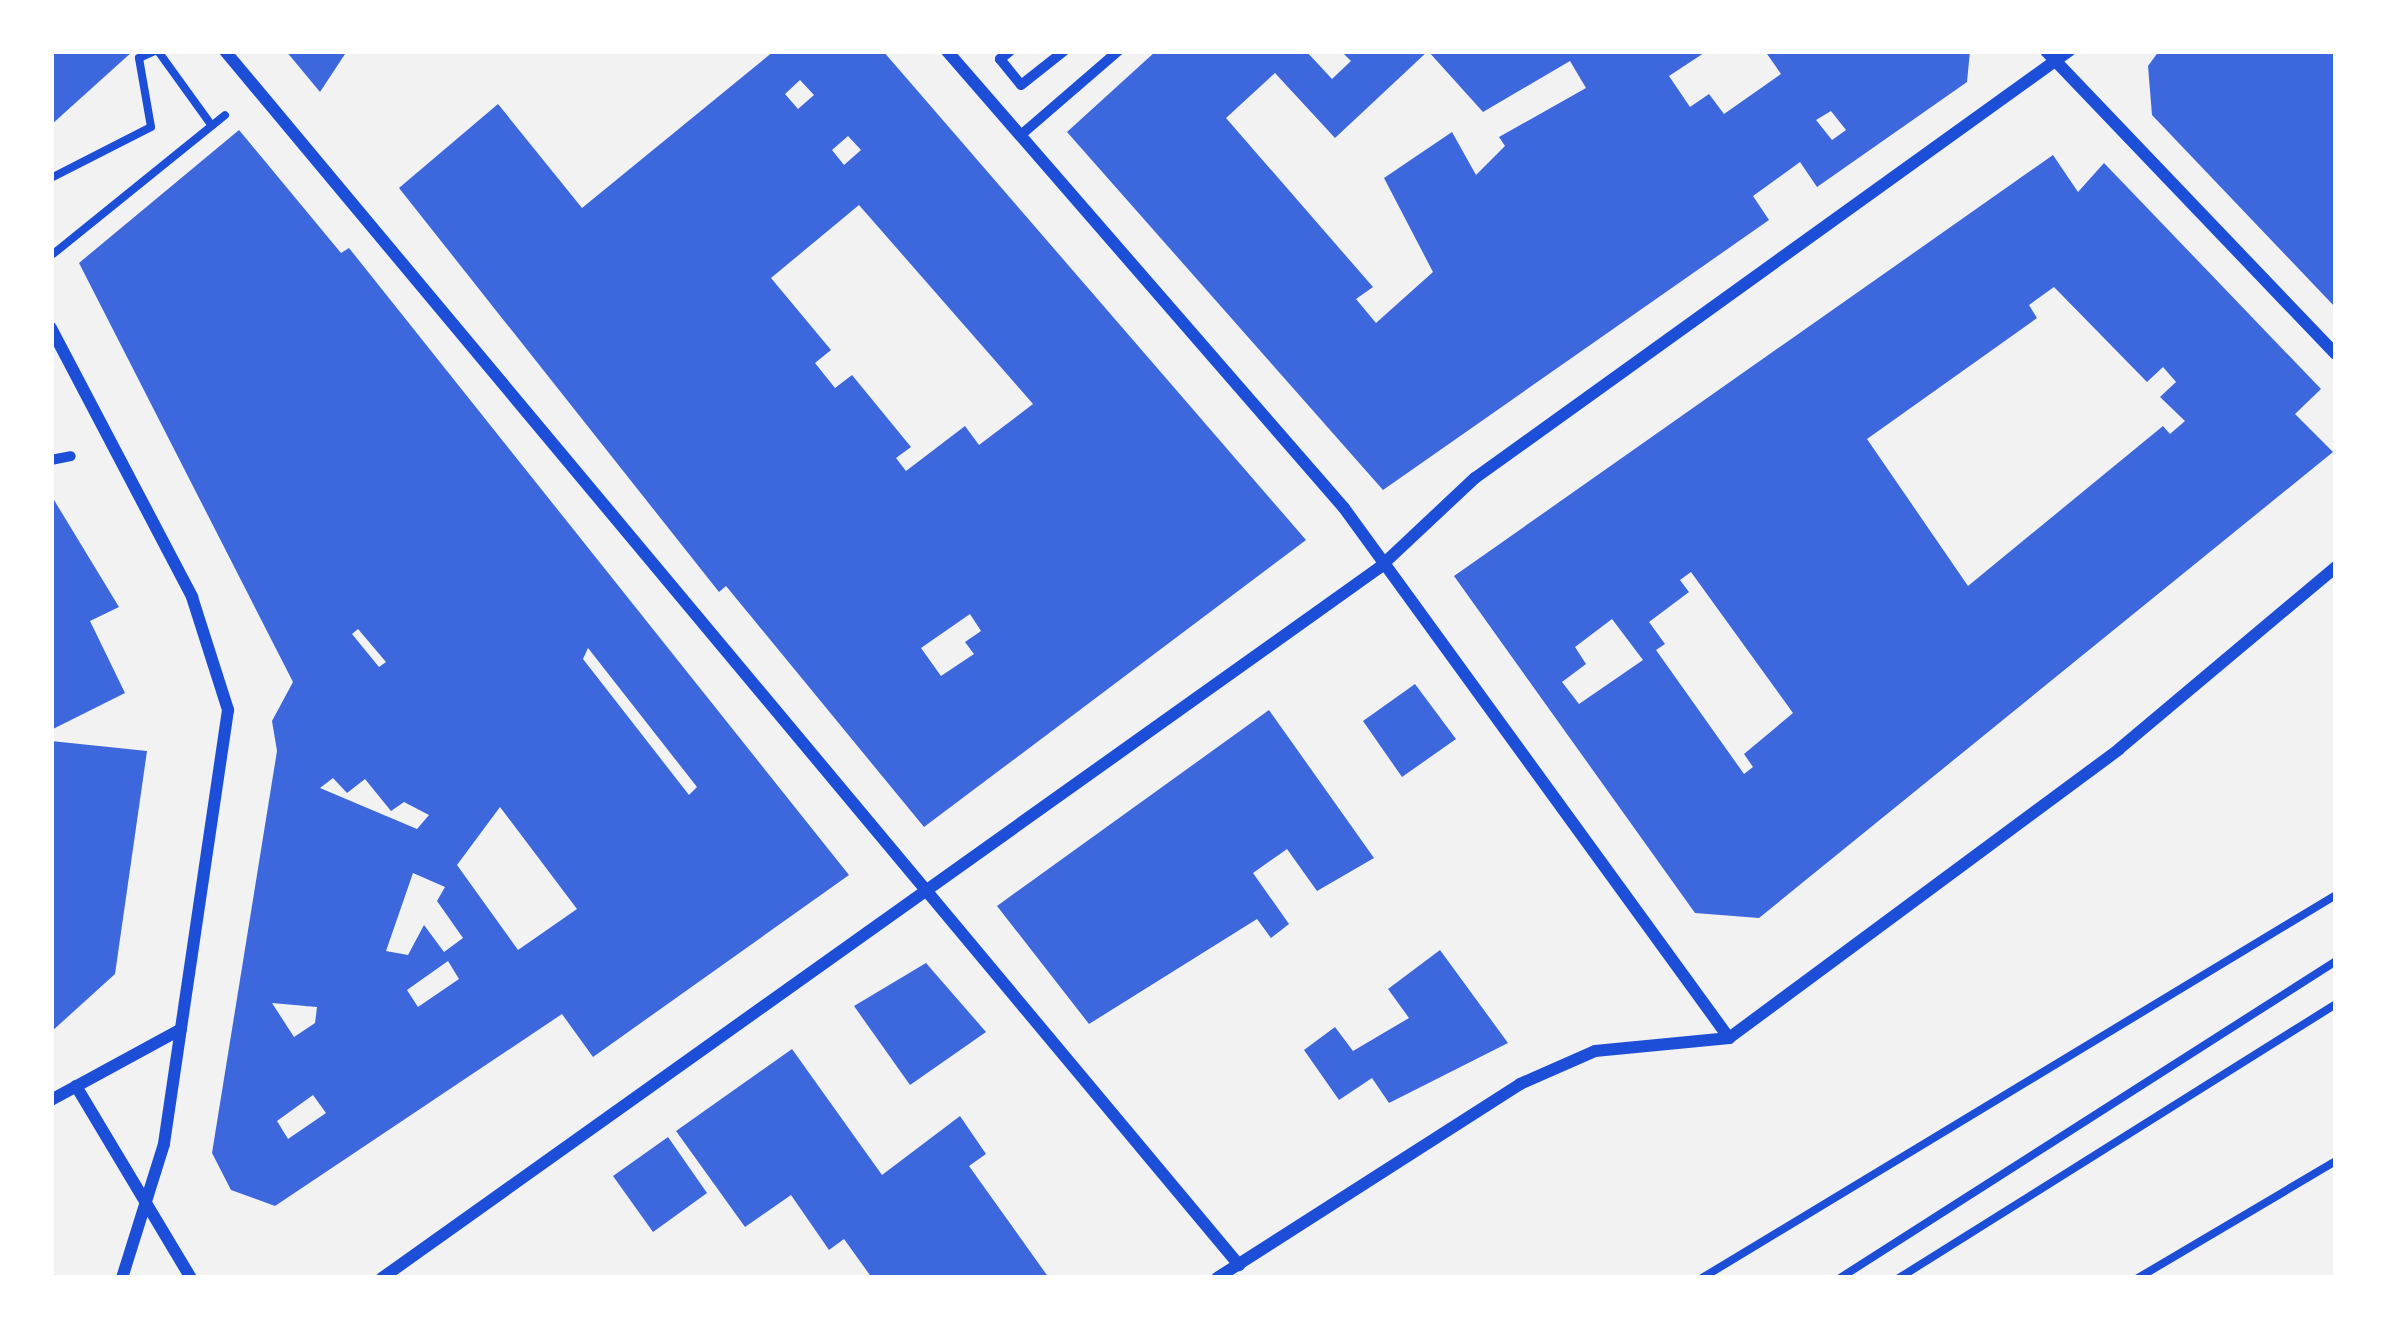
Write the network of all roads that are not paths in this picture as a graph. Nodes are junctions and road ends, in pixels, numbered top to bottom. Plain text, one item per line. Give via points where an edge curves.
1 (225, 51) edge
2 (947, 51) edge
3 (1010, 51) edge
4 (1064, 51) edge
5 (1118, 51) edge
6 (2047, 51) edge
7 (2069, 51) edge
8 (2059, 64) junction
9 (1022, 134) junction
10 (51, 328) edge
11 (2336, 354) edge
12 (71, 456) dead end
13 (51, 460) edge
14 (2336, 567) edge
15 (1379, 568) junction
16 (925, 890) junction
17 (181, 1029) junction
18 (1730, 1038) junction
19 (76, 1086) junction
20 (51, 1100) edge
21 (145, 1202) junction
22 (1239, 1265) junction
23 (122, 1278) edge
24 (191, 1278) edge
25 (382, 1278) edge
26 (1217, 1278) edge

1 - 16 street
2 - 9 street
3 - 4 street via 1000,59 1022,85
5 - 9 street
6 - 8 street
7 - 8 street
8 - 11 street
8 - 15 street via 1475,478
9 - 15 street via 1344,508
10 - 17 street via 191,596 228,710
12 - 13 street
14 - 18 street via 2119,749
15 - 16 street
15 - 18 street
16 - 22 street
16 - 25 street
17 - 19 street
17 - 21 street
18 - 22 street via 1595,1051 1520,1084
19 - 20 street
19 - 21 street
21 - 23 street
21 - 24 street
22 - 26 street

